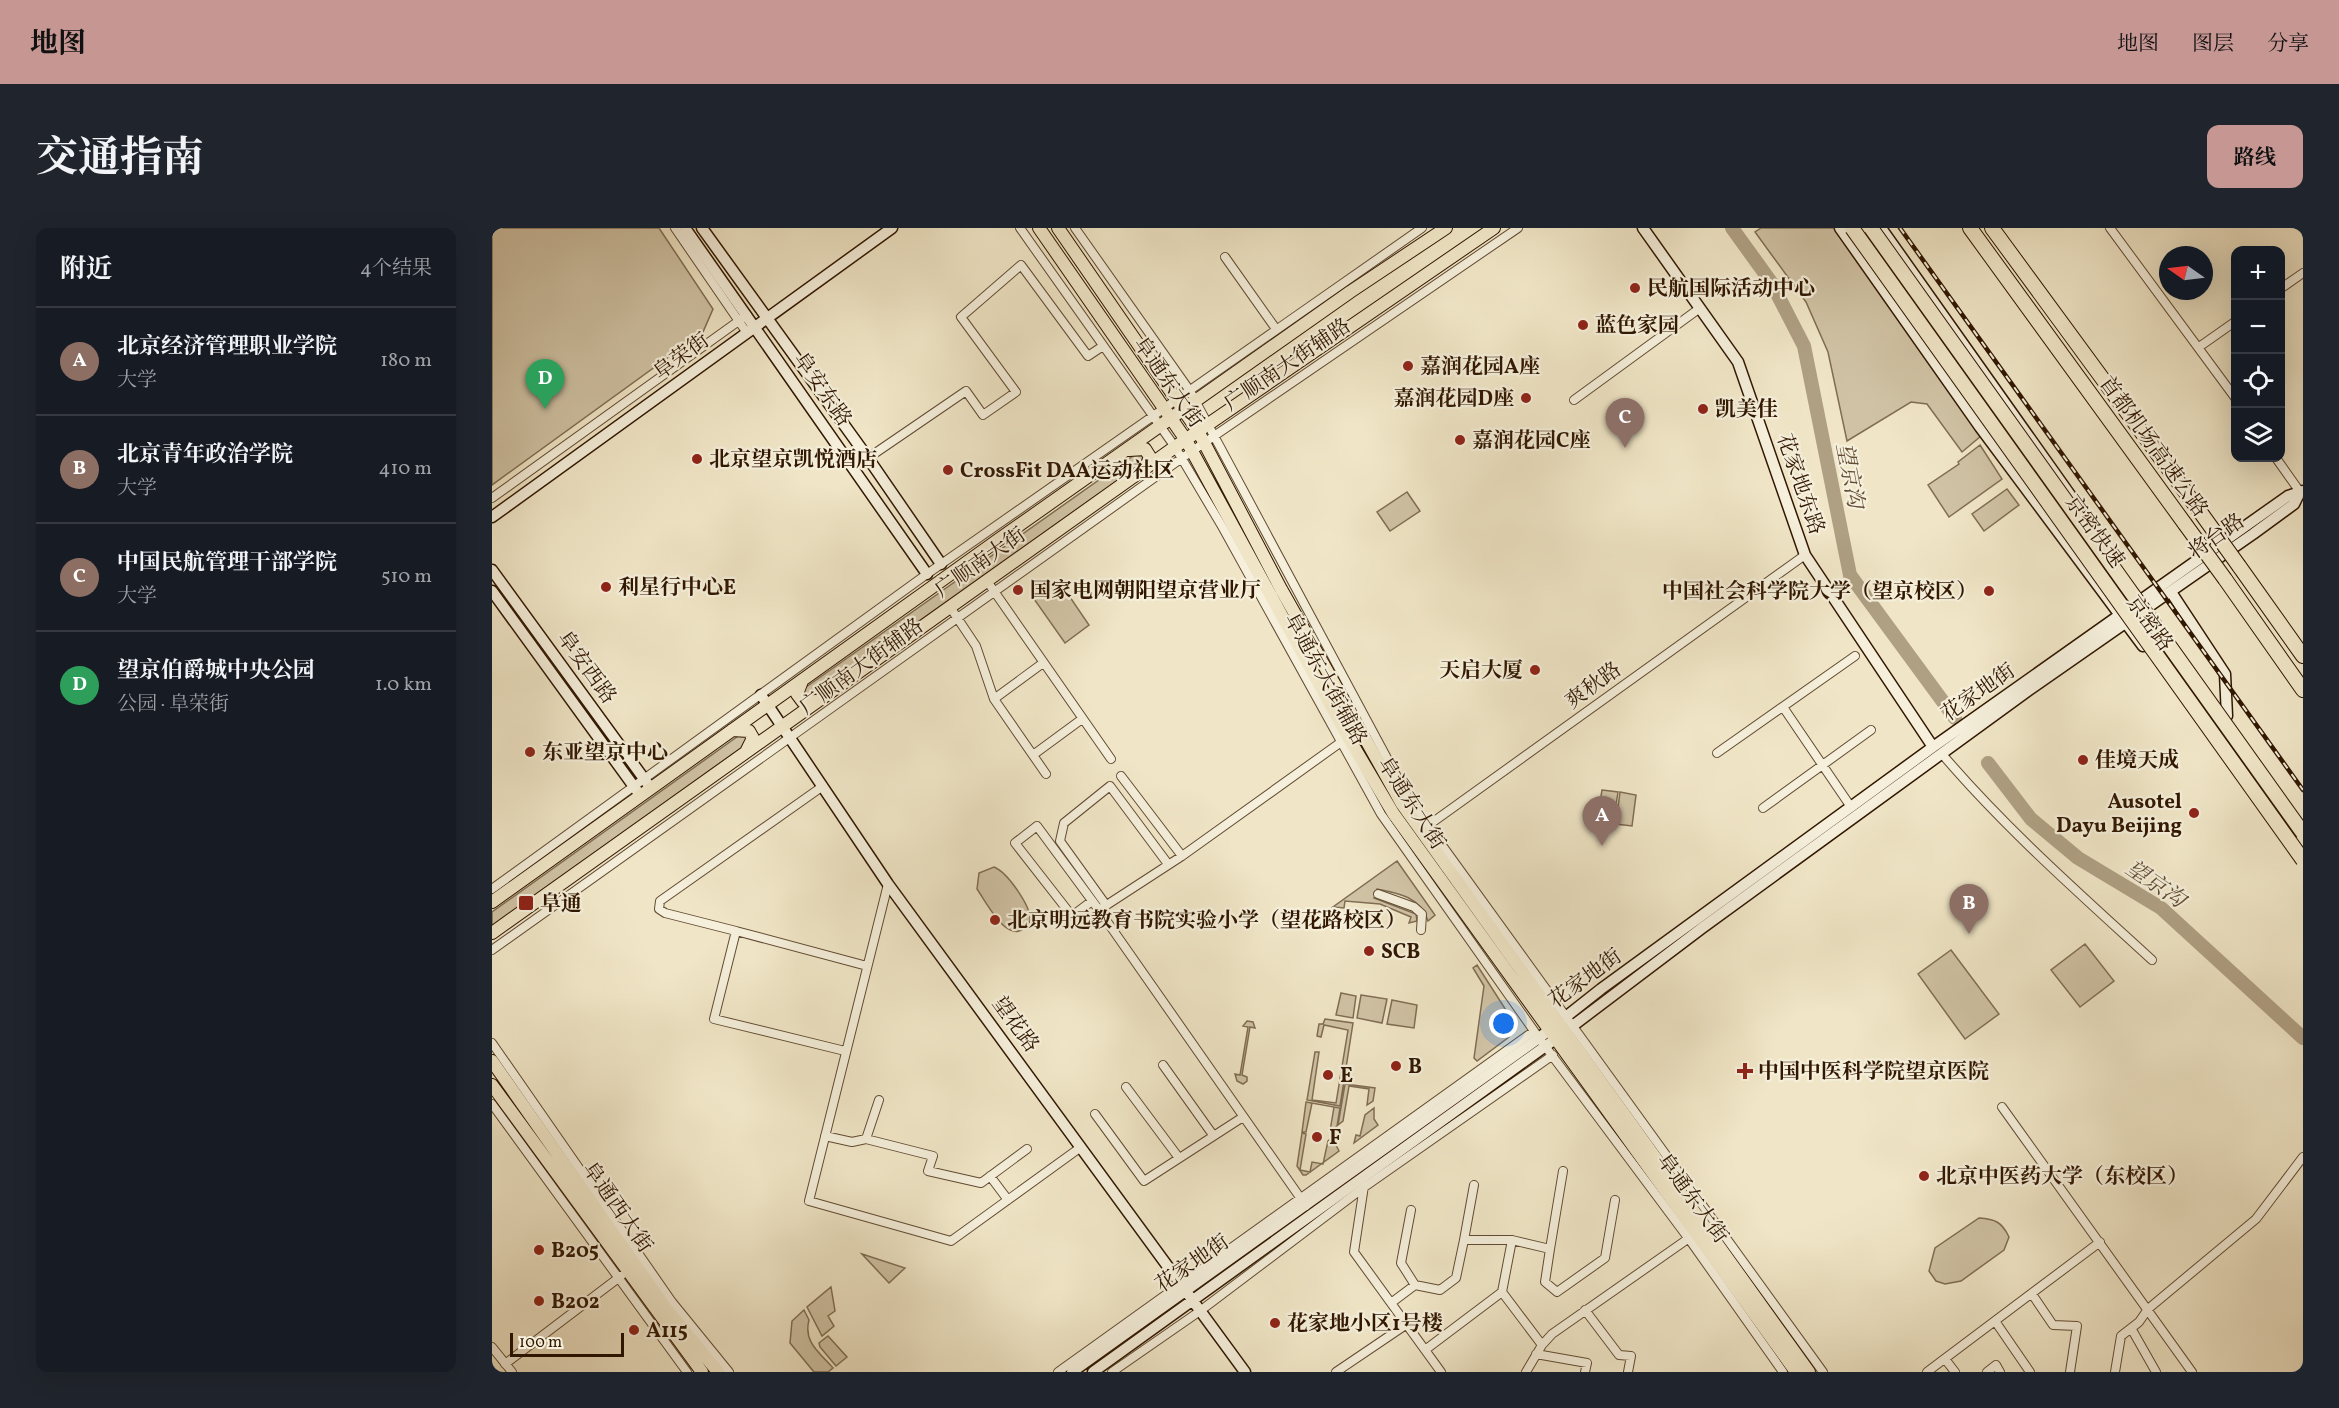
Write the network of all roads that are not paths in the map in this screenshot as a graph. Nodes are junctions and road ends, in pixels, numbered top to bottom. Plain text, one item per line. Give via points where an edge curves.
1 (675, 228) edge
2 (685, 228) edge
3 (702, 228) edge
4 (892, 228) edge
5 (1020, 228) edge
6 (1039, 228) edge
7 (1058, 228) edge
8 (1076, 228) edge
9 (1422, 228) edge
10 (1446, 228) edge
11 (1494, 228) edge
12 (1518, 228) edge
13 (1643, 228) edge
14 (1840, 228) edge
15 (1852, 228) edge
16 (1871, 228) edge
17 (1881, 228) edge
18 (1970, 228) edge
19 (1992, 228) edge
20 (2110, 228) edge
21 (1225, 257) dead end
22 (2303, 273) edge
23 (2285, 286) edge
24 (1700, 308) junction
25 (743, 318) junction
26 (767, 319) junction
27 (2231, 324) edge
28 (751, 329) junction
29 (1276, 330) junction
30 (1103, 346) junction
31 (2199, 347) junction
32 (2231, 393) edge
33 (1193, 397) junction
34 (1574, 400) dead end
35 (1182, 404) junction
36 (1162, 418) junction
37 (1209, 424) junction
38 (1198, 431) junction
39 (1216, 435) junction
40 (1181, 443) junction
41 (1205, 443) junction
42 (1129, 450) junction
43 (1188, 455) junction
44 (868, 458) junction
45 (2279, 462) edge
46 (1145, 469) junction
47 (2302, 491) edge
48 (492, 498) edge
49 (492, 517) edge
50 (994, 535) junction
51 (930, 549) junction
52 (1805, 555) junction
53 (916, 558) junction
54 (941, 564) junction
55 (492, 570) edge
56 (927, 574) junction
57 (987, 581) junction
58 (492, 591) edge
59 (995, 592) junction
60 (2171, 592) junction
61 (2147, 604) junction
62 (950, 607) junction
63 (958, 619) junction
64 (2123, 620) junction
65 (1855, 656) dead end
66 (2303, 656) edge
67 (1043, 663) junction
68 (802, 681) junction
69 (2303, 690) edge
70 (994, 699) junction
71 (764, 700) junction
72 (816, 701) junction
73 (1783, 706) junction
74 (2227, 716) junction
75 (1082, 719) junction
76 (782, 725) junction
77 (732, 730) junction
78 (1871, 730) dead end
79 (791, 738) junction
80 (1344, 740) junction
81 (1938, 750) junction
82 (746, 751) junction
83 (1718, 753) dead end
84 (1033, 755) junction
85 (1111, 759) dead end
86 (1824, 765) junction
87 (1047, 774) dead end
88 (1121, 776) dead end
89 (823, 786) junction
90 (642, 787) junction
91 (1851, 807) junction
92 (1763, 808) dead end
93 (2303, 824) edge
94 (1425, 828) junction
95 (2303, 833) edge
96 (1406, 841) junction
97 (1182, 856) junction
98 (2303, 862) edge
99 (1168, 864) junction
100 (888, 884) junction
101 (492, 889) edge
102 (1378, 894) dead end
103 (1092, 901) junction
104 (492, 902) edge
105 (1102, 908) junction
106 (1421, 930) dead end
107 (736, 931) junction
108 (492, 933) edge
109 (492, 950) edge
110 (2152, 960) dead end
111 (867, 966) junction
112 (1566, 1023) junction
113 (1546, 1040) junction
114 (492, 1043) edge
115 (845, 1051) junction
116 (492, 1061) edge
117 (1163, 1065) dead end
118 (492, 1085) edge
119 (1126, 1087) dead end
120 (879, 1100) dead end
121 (492, 1104) edge
122 (2002, 1107) dead end
123 (1095, 1114) dead end
124 (1243, 1117) junction
125 (1214, 1135) junction
126 (825, 1136) junction
127 (866, 1139) junction
128 (1082, 1147) junction
129 (1027, 1149) dead end
130 (2303, 1156) edge
131 (1179, 1158) junction
132 (1563, 1171) dead end
133 (990, 1176) junction
134 (1365, 1176) junction
135 (1474, 1185) dead end
136 (1363, 1188) junction
137 (1008, 1200) junction
138 (1615, 1200) dead end
139 (1303, 1202) junction
140 (1411, 1210) dead end
141 (1692, 1236) junction
142 (1464, 1240) junction
143 (1512, 1240) junction
144 (2100, 1242) junction
145 (1550, 1250) junction
146 (623, 1274) junction
147 (1415, 1285) junction
148 (1184, 1287) junction
149 (1502, 1292) junction
150 (2032, 1294) junction
151 (1193, 1300) junction
152 (1391, 1303) junction
153 (2148, 1309) junction
154 (1585, 1310) junction
155 (1200, 1311) junction
156 (1995, 1321) junction
157 (1407, 1324) junction
158 (2131, 1328) junction
159 (1542, 1345) junction
160 (492, 1347) edge
161 (1425, 1350) junction
162 (1536, 1354) junction
163 (1945, 1359) junction
164 (505, 1364) junction
165 (512, 1372) edge
166 (687, 1372) edge
167 (702, 1372) edge
168 (718, 1372) edge
169 (729, 1372) edge
170 (1058, 1372) edge
171 (1072, 1372) edge
172 (1094, 1372) edge
173 (1112, 1372) edge
174 (1245, 1372) edge
175 (1336, 1372) edge
176 (1441, 1372) edge
177 (1526, 1372) edge
178 (1585, 1372) edge
179 (1628, 1372) edge
180 (1782, 1372) edge
181 (1796, 1372) edge
182 (1809, 1372) edge
183 (1823, 1372) edge
184 (1927, 1372) edge
185 (1955, 1372) edge
186 (1987, 1372) edge
187 (2000, 1372) edge
188 (2030, 1372) edge
189 (2070, 1372) edge
190 (2115, 1372) edge
191 (2156, 1372) edge
192 (2192, 1372) edge

1 - 25 street
2 - 25 main road, 阜安东路
3 - 26 main road, 阜安东路
4 - 26 main road, 阜荣街
5 - 30 street
6 - 36 main road, 阜通东大街
7 - 35 main road, 阜通东大街
8 - 33 street, 阜通东大街辅路
9 - 29 street, 广顺南大街辅路
10 - 33 main road, 广顺南大街
11 - 37 main road, 广顺南大街
12 - 39 street, 广顺南大街辅路
13 - 24 main road, 花家地东路
14 - 64 main road, 京密路
15 - 98 highway, 京密快速, bridge
16 - 95 highway, 京密快速, bridge
17 - 61 main road, 京密路
18 - 69 highway, 首都机场高速公路, bridge
19 - 66 highway, 首都机场高速公路, bridge
20 - 31 street
21 - 29 street
22 - 23 street
24 - 34 street
24 - 52 main road, 花家地东路 via 1738,363
25 - 28 main road, 阜安东路
25 - 48 street
26 - 28 main road, 阜荣街
26 - 44 main road, 阜安东路
27 - 31 street
28 - 49 main road, 阜荣街
28 - 53 main road, 阜安东路
29 - 33 street, 广顺南大街辅路
30 - 36 street
30 - 44 street via 1088,356 1021,265 960,317 1016,392 983,415 966,391
31 - 32 street
33 - 35 main road, 广顺南大街
33 - 37 street, 阜通东大街辅路
35 - 36 main road, 广顺南大街
35 - 38 main road, 阜通东大街
36 - 40 main road, 阜通东大街
36 - 42 main road, 广顺南大街
36 - 50 street, 广顺南大街辅路
37 - 38 main road, 广顺南大街
37 - 39 street, 阜通东大街辅路
38 - 40 main road, 广顺南大街
38 - 41 main road, 阜通东大街
39 - 41 street, 广顺南大街辅路
39 - 94 street, 阜通东大街辅路
40 - 43 main road, 阜通东大街
40 - 46 main road, 广顺南大街
41 - 43 street, 广顺南大街辅路
41 - 94 main road, 阜通东大街 via 1357,726 1402,804
42 - 46 main road via 1145,449 1150,457
42 - 50 main road, 广顺南大街
43 - 59 street, 广顺南大街辅路
43 - 80 main road, 阜通东大街
44 - 51 main road, 阜安东路
45 - 47 street
46 - 57 main road, 广顺南大街
47 - 60 main road, 将台路 via 2294,504
47 - 61 main road, 将台路 via 2288,496
50 - 54 street, 广顺南大街辅路
50 - 68 main road, 广顺南大街
51 - 53 main road
51 - 54 main road, 阜安东路
52 - 81 main road, 花家地东路
52 - 94 street, 爽秋路
53 - 56 main road, 阜安东路
54 - 56 street, 广顺南大街辅路
55 - 90 main road, 阜安西路
56 - 71 street, 广顺南大街辅路
57 - 59 street
57 - 62 main road, 广顺南大街
58 - 90 main road, 阜安西路
59 - 63 street, 广顺南大街辅路
59 - 67 street
60 - 61 main road, 将台路
60 - 74 main road via 2225,674
61 - 64 main road, 花家地街
61 - 74 main road, 京密路
62 - 63 street
62 - 72 main road, 广顺南大街
63 - 70 street via 976,646
63 - 79 street, 广顺南大街辅路
64 - 81 main road, 花家地街
64 - 98 main road, 京密路
65 - 73 street
67 - 70 street
67 - 75 street
68 - 71 main road, 广顺南大街
68 - 72 main road via 797,694 802,702
70 - 84 street
71 - 76 main road, 望花路
71 - 77 main road, 广顺南大街
71 - 90 street, 广顺南大街辅路
72 - 76 main road, 广顺南大街
73 - 83 street
73 - 86 street
74 - 93 main road, 京密路
75 - 84 street
75 - 85 street
76 - 79 main road, 望花路
76 - 82 main road, 广顺南大街
77 - 82 main road via 749,731 753,738
77 - 90 main road, 广顺南大街
78 - 86 street
79 - 89 main road, 望花路
79 - 109 street, 广顺南大街辅路
80 - 96 main road, 阜通东大街
80 - 97 street
81 - 91 main road, 花家地街
81 - 110 street via 2057,873
81 - 112 main road, 花家地街
82 - 108 main road, 广顺南大街
84 - 87 street
86 - 91 street
86 - 92 street
88 - 97 street
89 - 100 main road, 望花路
89 - 107 street via 660,901 659,909 665,913
90 - 101 street, 广顺南大街辅路
90 - 104 main road, 广顺南大街
91 - 112 main road, 花家地街
94 - 96 street, 爽秋路
94 - 112 main road, 阜通东大街
96 - 113 main road, 阜通东大街
96 - 113 street via 1457,929
97 - 99 street
99 - 105 street
99 - 105 street via 1110,786 1064,823 1060,841
100 - 111 street
100 - 128 main road, 望花路
102 - 106 street via 1414,907 1422,914
103 - 103 street via 1037,826 1015,843 1072,916
103 - 105 street
105 - 124 street
107 - 111 street
107 - 115 street via 714,1019
111 - 115 street
112 - 113 main road, 花家地街
112 - 182 main road, 阜通东大街
112 - 183 street
113 - 134 main road, 花家地街
113 - 136 street
113 - 139 main road, 花家地街
113 - 141 main road, 阜通东大街
114 - 169 street via 672,1302
115 - 126 street
116 - 168 main road, 阜通西大街 via 665,1307
117 - 125 street
118 - 146 main road, 阜通西大街
119 - 131 street
120 - 127 street
121 - 146 street
122 - 144 street
123 - 131 street via 1144,1181
124 - 125 street
124 - 139 street
125 - 131 street
126 - 127 street via 852,1142
126 - 137 street via 809,1201 951,1241
127 - 133 street via 933,1155 928,1171 981,1183
128 - 137 street
128 - 148 main road, 望花路
129 - 133 street
130 - 153 street via 2256,1219
132 - 145 street
133 - 137 street
134 - 136 street
134 - 151 main road, 花家地街
135 - 142 street
136 - 152 street via 1354,1252
136 - 155 street
138 - 145 street via 1605,1258 1557,1293 1545,1282
139 - 148 main road, 花家地街
140 - 147 street via 1401,1263
141 - 154 street
141 - 180 street
141 - 181 main road, 阜通东大街
142 - 143 street
142 - 147 street via 1456,1278 1440,1290
143 - 145 street
143 - 149 street
144 - 150 street
144 - 153 street
146 - 164 street
146 - 166 street
146 - 167 main road, 阜通西大街
147 - 152 street
148 - 151 main road, 望花路
148 - 170 street
148 - 171 main road, 花家地街
149 - 159 street
149 - 161 street
150 - 156 street
150 - 189 street via 2053,1325 2077,1326
151 - 155 main road, 望花路
151 - 172 main road, 花家地街
152 - 157 street
153 - 158 street
153 - 192 street
154 - 159 street
154 - 179 street via 1619,1354 1631,1356
155 - 173 street
155 - 174 main road, 望花路
156 - 163 street
156 - 188 street
157 - 161 street
157 - 175 street
158 - 190 street via 2121,1336
158 - 191 street
159 - 162 street
160 - 164 street
161 - 176 street
162 - 177 street
162 - 178 street via 1587,1363
163 - 184 street
163 - 185 street
164 - 165 street
186 - 187 street via 1996,1365

